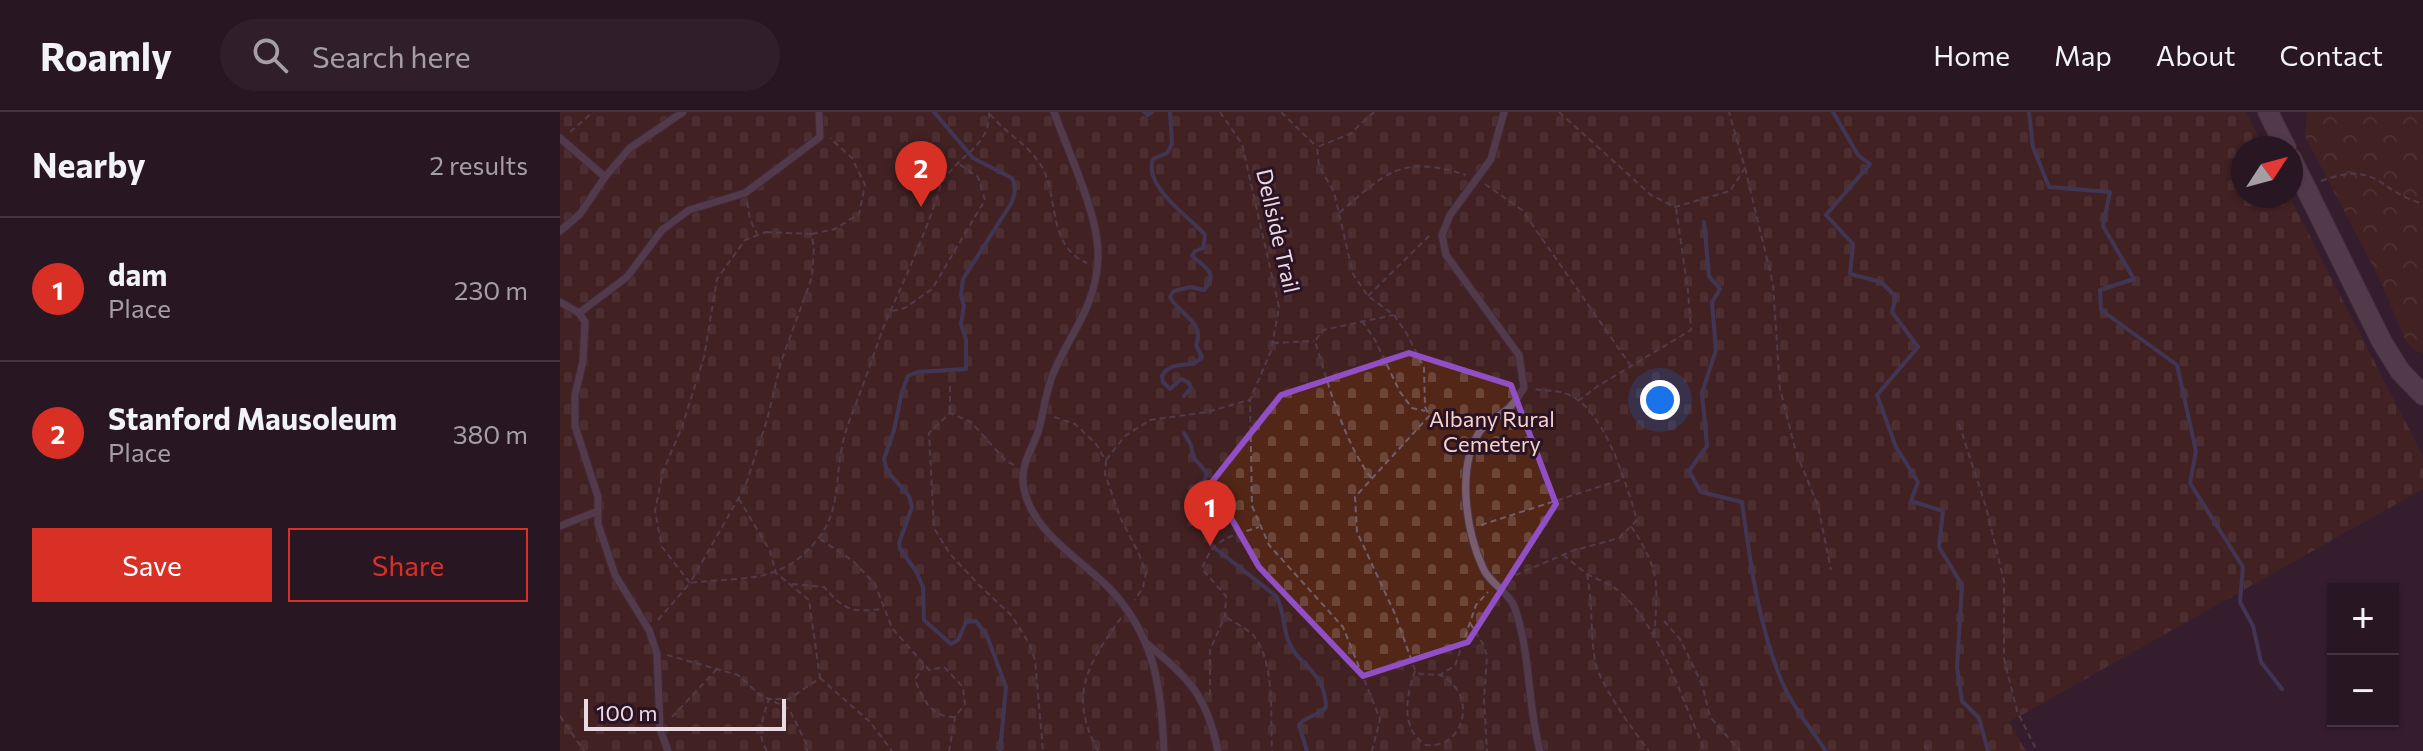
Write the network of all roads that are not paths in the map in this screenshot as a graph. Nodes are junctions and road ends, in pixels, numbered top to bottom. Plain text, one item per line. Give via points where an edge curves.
1 (683, 112) edge
2 (819, 112) edge
3 (1054, 112) edge
4 (1504, 112) edge
5 (2268, 112) edge
6 (2280, 136) edge
7 (561, 138) edge
8 (605, 177) junction
9 (2303, 183) edge
10 (560, 231) edge
11 (560, 302) edge
12 (579, 313) junction
13 (2423, 395) edge
14 (598, 511) junction
15 (560, 526) edge
16 (1146, 643) junction
17 (668, 751) edge
18 (1164, 751) edge
19 (1218, 751) edge
20 (1540, 751) edge

1 - 8 lane via 630,148
2 - 12 lane via 820,137 745,193 689,210 662,230 627,277
3 - 16 lane via 1091,217 1097,266 1087,311 1053,374 1022,469 1025,493 1049,533 1111,590
4 - 20 lane via 1491,159 1450,215 1442,235 1446,255 1519,355 1524,388 1481,430 1471,452 1465,494 1484,571 1513,602
5 - 6 street
7 - 8 lane
8 - 10 lane via 580,214
9 - 13 street via 2382,342
11 - 12 lane
12 - 14 lane via 585,322 575,426
14 - 15 lane
14 - 17 lane via 615,575 649,630 657,654 660,729
16 - 18 lane via 1158,677
16 - 19 lane via 1187,680 1207,709

